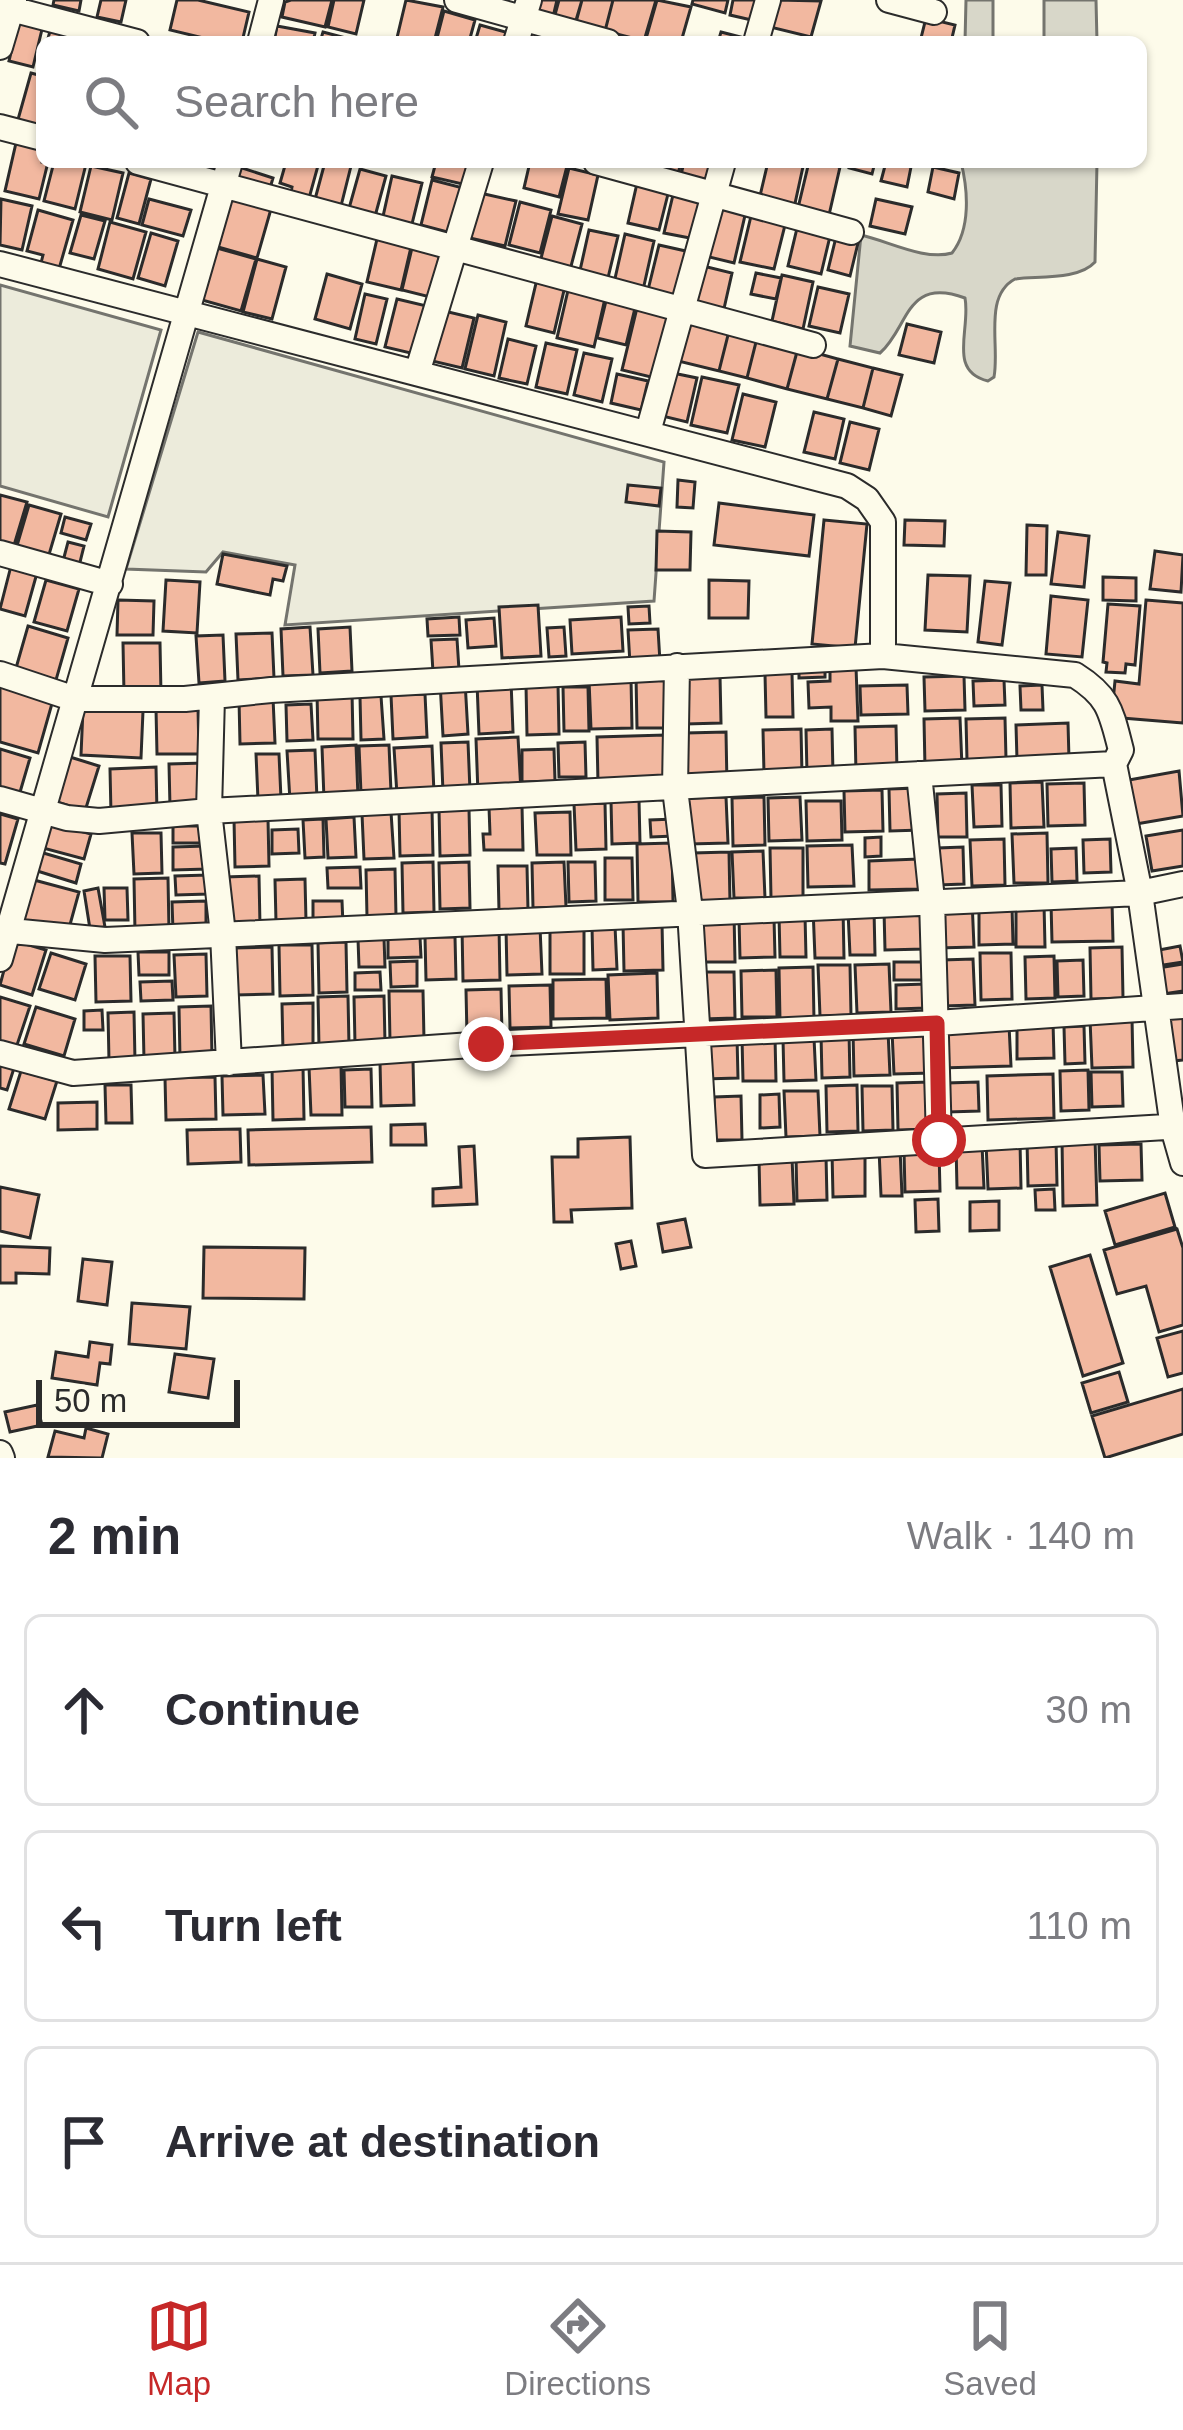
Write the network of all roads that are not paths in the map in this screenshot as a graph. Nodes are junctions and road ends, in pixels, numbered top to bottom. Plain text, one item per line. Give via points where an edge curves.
1 (271, 0) edge
2 (457, 0) edge
3 (768, 0) edge
4 (889, 0) edge
5 (8, 5) edge
6 (934, 12) dead end
7 (523, 20) edge
8 (116, 36) edge
9 (262, 36) edge
10 (585, 36) edge
11 (758, 36) edge
12 (0, 47) edge
13 (0, 127) edge
14 (36, 136) edge
15 (187, 168) edge
16 (479, 168) edge
17 (617, 168) edge
18 (721, 168) edge
19 (227, 173) edge
20 (714, 195) junction
21 (851, 232) dead end
22 (454, 250) junction
23 (0, 264) edge
24 (682, 310) junction
25 (187, 314) junction
26 (813, 345) dead end
27 (418, 373) junction
28 (648, 432) junction
29 (0, 553) edge
30 (110, 584) junction
31 (883, 656) junction
32 (677, 666) junction
33 (0, 674) edge
34 (212, 697) junction
35 (75, 699) junction
36 (1114, 764) junction
37 (919, 773) junction
38 (675, 789) junction
39 (0, 799) edge
40 (42, 811) junction
41 (209, 811) junction
42 (1183, 884) edge
43 (1140, 892) junction
44 (932, 900) junction
45 (690, 911) junction
46 (5, 931) edge
47 (223, 934) junction
48 (0, 958) edge
49 (1171, 1008) edge
50 (937, 1023) junction
51 (696, 1032) junction
52 (0, 1053) edge
53 (229, 1063) junction
54 (1178, 1127) edge
55 (939, 1140) junction
56 (1183, 1163) edge

1 - 9 street
2 - 7 street
3 - 11 street
4 - 6 street
5 - 8 street
5 - 12 street
7 - 10 street
13 - 14 street
15 - 19 street
16 - 22 street
17 - 20 street
18 - 20 street
19 - 22 street
19 - 25 street
20 - 21 street
20 - 24 street
22 - 24 street
22 - 27 street
23 - 25 street
24 - 26 street
24 - 28 street
25 - 27 street
25 - 30 street
27 - 28 street
28 - 31 street via 847,486 867,499 883,522
29 - 30 street
30 - 35 street
31 - 32 street
31 - 36 street via 1075,675 1100,690 1111,710 1121,750
32 - 34 street
32 - 38 street
33 - 35 street
34 - 35 street
34 - 41 street
35 - 40 street
36 - 37 street
36 - 43 street
37 - 38 street
37 - 44 street
38 - 41 street
38 - 45 street
39 - 40 street
40 - 41 street via 99,821
40 - 46 street
41 - 47 street
42 - 43 street
43 - 44 street
43 - 49 street
44 - 45 street
44 - 50 street
45 - 47 street
45 - 51 street
46 - 47 street via 106,940
46 - 48 street
47 - 53 street
49 - 50 street
49 - 54 street
50 - 51 street
50 - 55 street
51 - 53 street
51 - 55 street via 705,1155
52 - 53 street via 73,1073
54 - 55 street
54 - 56 street

